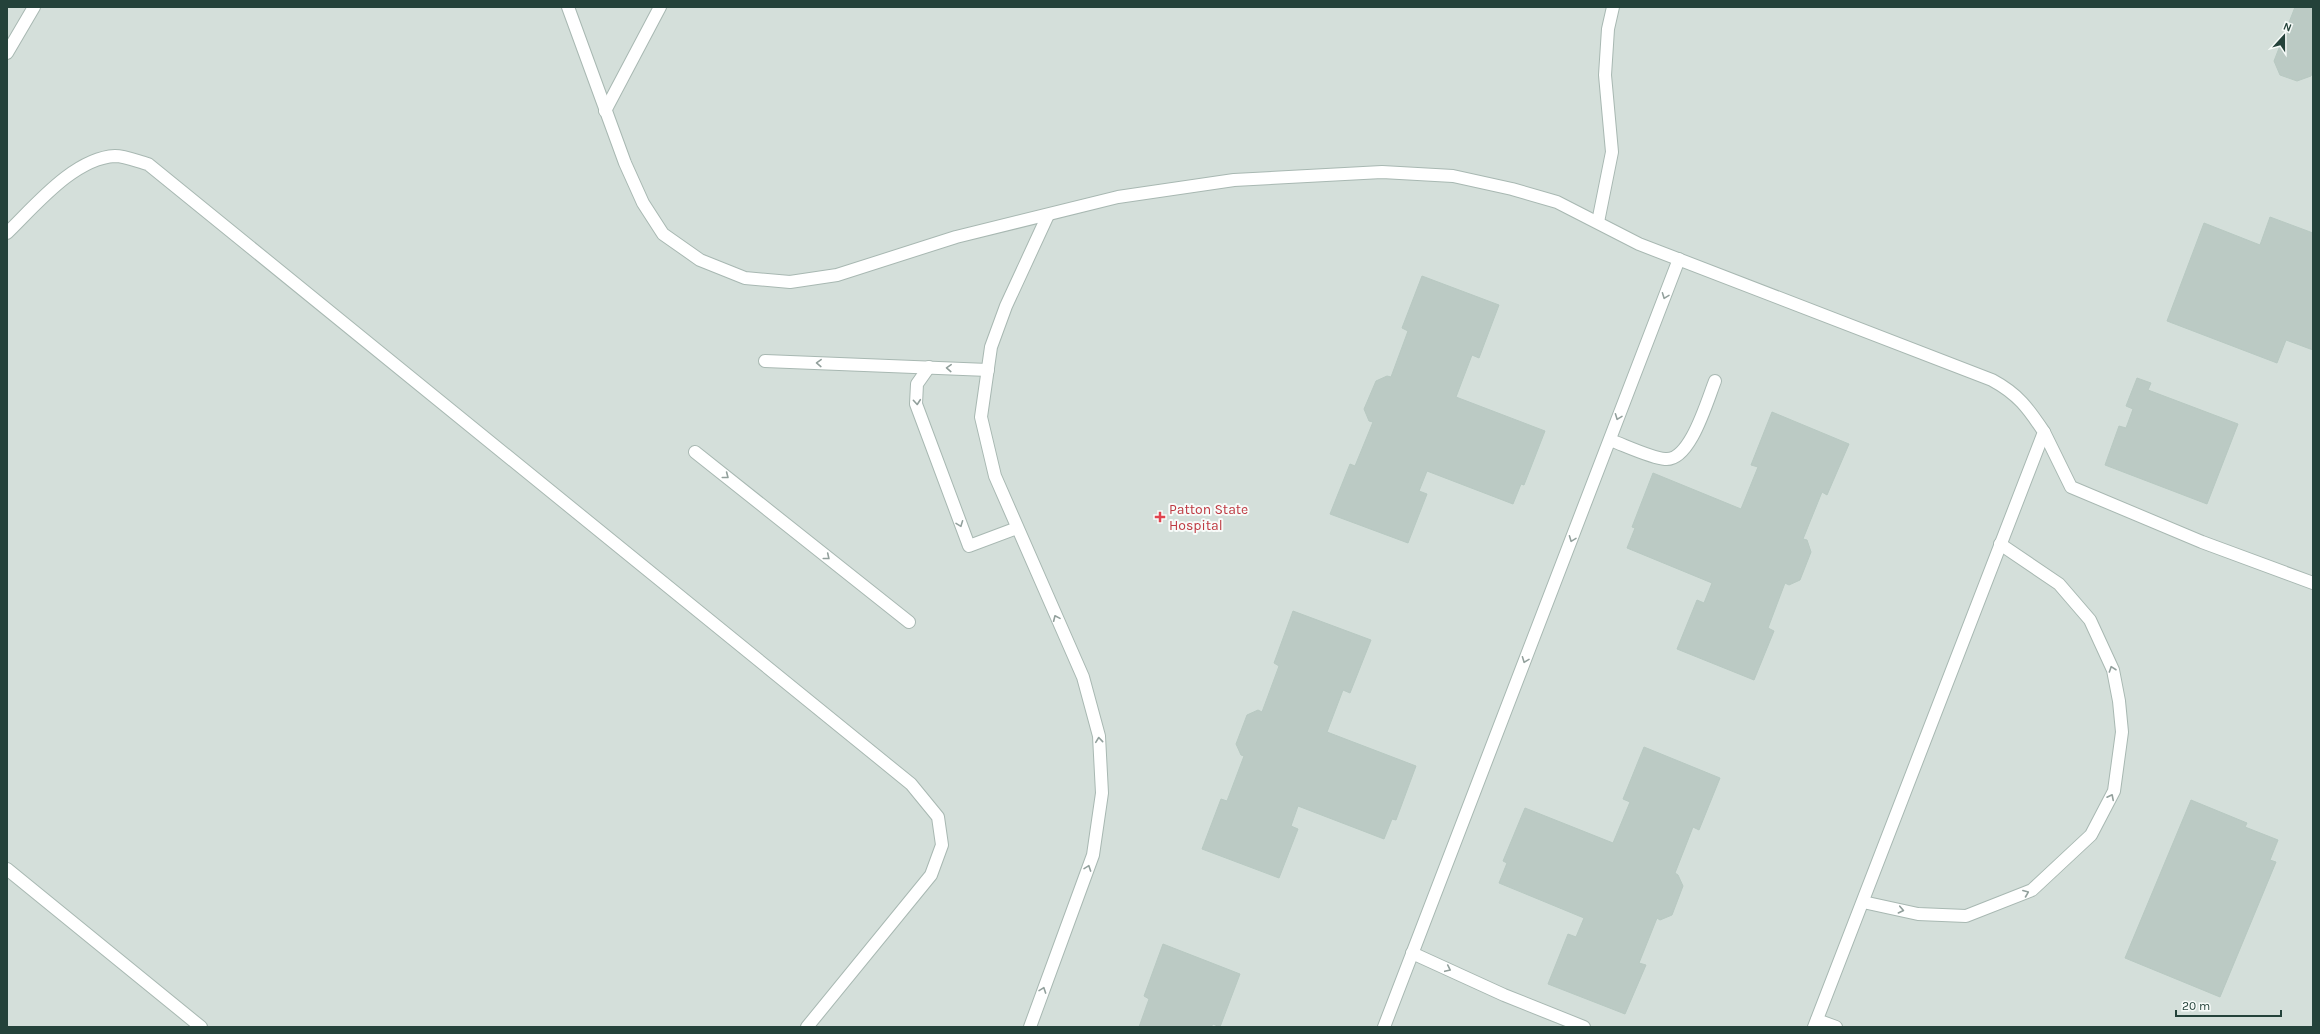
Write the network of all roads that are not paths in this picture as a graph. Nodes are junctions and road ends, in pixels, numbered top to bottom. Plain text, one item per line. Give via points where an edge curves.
1 (34, 7) edge
2 (568, 7) edge
3 (660, 7) edge
4 (1613, 7) edge
5 (7, 53) edge
6 (605, 111) junction
7 (1048, 215) junction
8 (1598, 222) junction
9 (7, 233) edge
10 (1679, 259) junction
11 (765, 361) dead end
12 (929, 367) junction
13 (988, 370) junction
14 (1715, 381) dead end
15 (2044, 432) junction
16 (1610, 440) junction
17 (695, 452) dead end
18 (1017, 528) junction
19 (2000, 544) junction
20 (2313, 583) edge
21 (909, 622) dead end
22 (7, 869) edge
23 (1863, 902) junction
24 (1412, 952) junction
25 (1816, 1023) edge
26 (201, 1027) edge
27 (807, 1027) edge
28 (1030, 1027) edge
29 (1384, 1027) edge
30 (1584, 1027) edge
31 (1836, 1027) edge

1 - 5 street
2 - 6 street
3 - 6 street
4 - 8 street via 1608,29 1605,75 1612,152
6 - 7 street via 643,203 663,234 700,260 745,278 790,282 837,275 956,237
7 - 8 street via 1118,197 1234,180 1382,172 1453,176 1512,189 1557,202
7 - 13 street via 1006,306 991,347
8 - 10 street via 1639,244
9 - 27 street via 60,182 87,163 116,156 148,164 911,784 938,817 942,845 931,875
10 - 15 street via 1992,380 2008,389 2024,403
10 -> 16 street
12 -> 11 street
13 -> 12 street
12 -> 18 street via 917,384 916,404 969,546
13 - 18 street via 981,417 995,476
14 - 16 street via 1690,442 1676,458 1665,460
15 - 19 street
15 - 20 street via 2071,487 2202,542
16 -> 24 street
17 -> 21 street
28 -> 18 street via 1093,855 1102,793 1098,736 1083,677
19 - 23 street
23 -> 19 street via 1918,914 1966,916 2032,890 2091,835 2114,791 2122,732 2119,701 2113,670 2090,620 2059,584
22 - 26 street
23 - 25 street
24 - 29 street
24 -> 30 street via 1504,995
25 - 31 street

